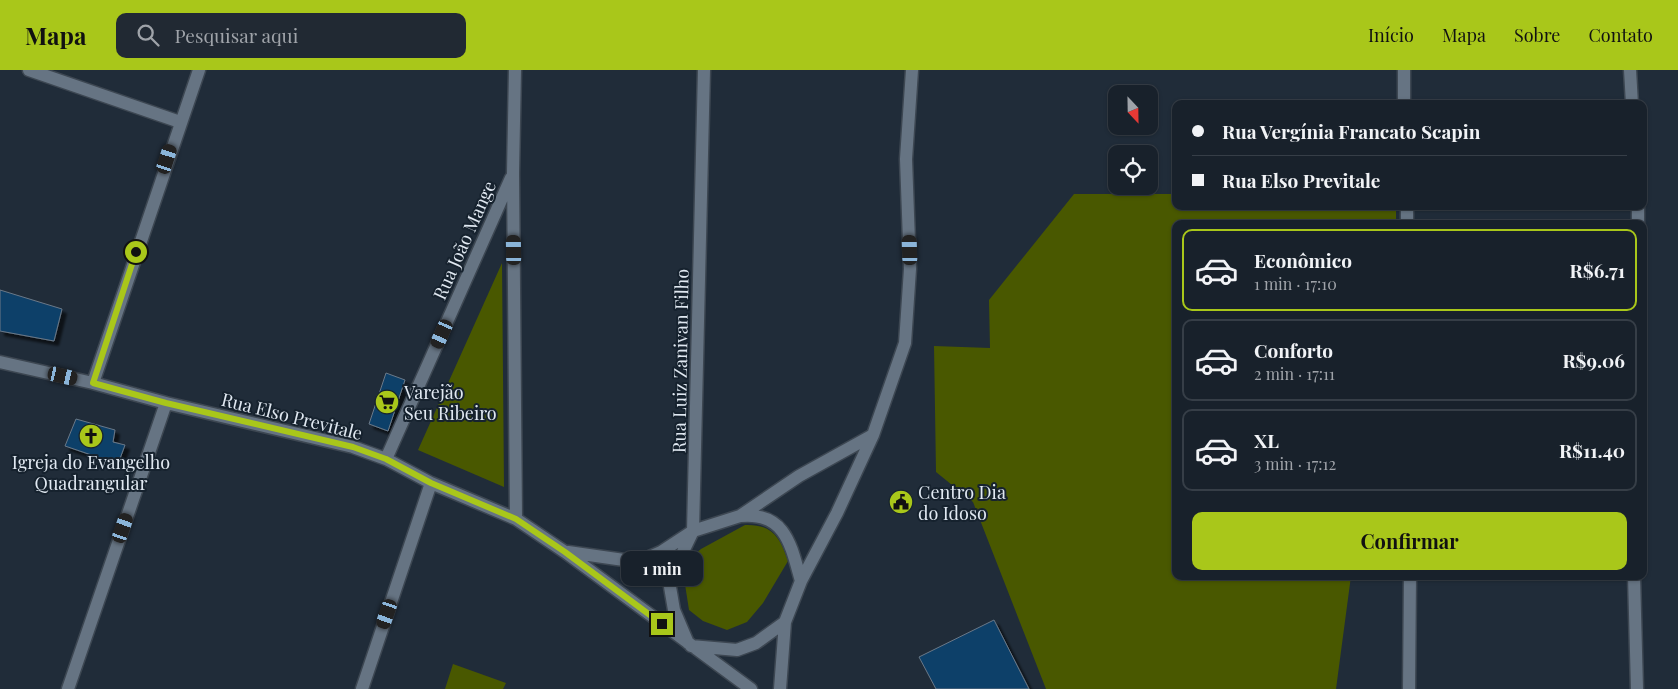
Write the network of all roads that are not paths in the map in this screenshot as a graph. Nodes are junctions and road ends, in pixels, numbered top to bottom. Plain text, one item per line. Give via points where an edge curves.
1 (29, 70) edge
2 (199, 70) edge
3 (515, 70) edge
4 (704, 70) edge
5 (912, 70) edge
6 (1404, 70) edge
7 (1630, 70) edge
8 (1404, 100) edge
9 (1632, 100) edge
10 (180, 122) junction
11 (513, 173) junction
12 (0, 362) edge
13 (93, 383) junction
14 (166, 403) junction
15 (873, 435) junction
16 (386, 459) junction
17 (431, 483) junction
18 (740, 516) junction
19 (516, 519) junction
20 (693, 531) junction
21 (565, 552) junction
22 (1410, 580) edge
23 (1634, 580) edge
24 (801, 581) junction
25 (785, 622) junction
26 (690, 645) junction
27 (750, 688) edge
28 (68, 689) edge
29 (362, 689) edge
30 (780, 689) edge
31 (1409, 689) edge
32 (1637, 689) edge

1 - 10 street
2 - 10 street
3 - 11 street
4 - 20 street, Rua Luiz Zanivan Filho
5 - 15 street via 906,159 910,269 905,343
6 - 8 street
7 - 9 street
10 - 13 street
11 - 16 street, Rua João Mange
11 - 19 street
12 - 13 street, Rua Elso Previtale
13 - 14 street, Rua Elso Previtale
14 - 16 street, Rua Elso Previtale via 353,447
14 - 28 street
15 - 18 street via 799,476
15 - 24 street via 838,513
16 - 17 street, Rua Elso Previtale
17 - 19 street, Rua Elso Previtale
17 - 29 street
18 - 20 street
18 - 24 street via 767,518 783,530
19 - 21 street, Rua Elso Previtale
20 - 21 street via 661,552 638,562
20 - 26 street, Rua Luiz Zanivan Filho via 669,581 674,610
21 - 26 street, Rua Elso Previtale
22 - 31 street
23 - 32 street
24 - 25 street
25 - 26 street via 756,644 737,650
25 - 30 street
26 - 27 street, Rua Elso Previtale

